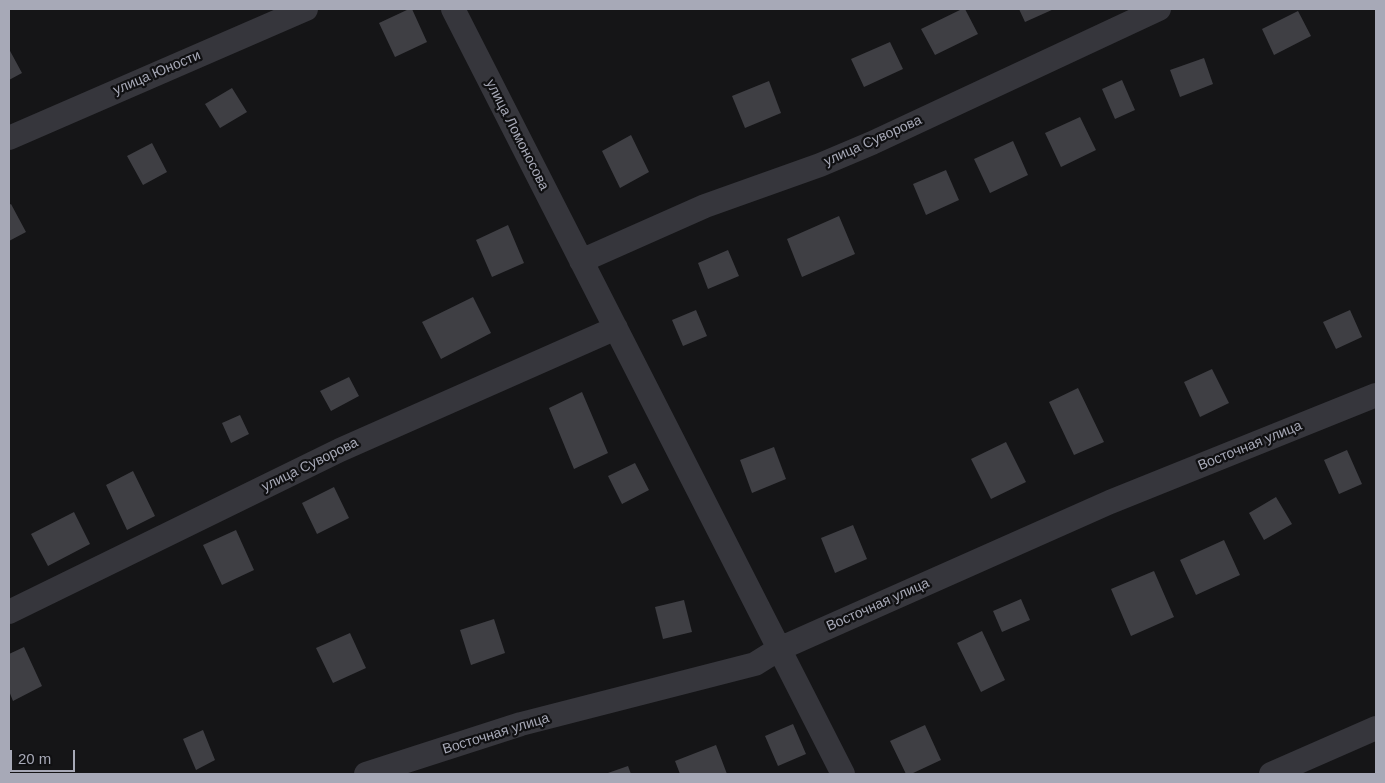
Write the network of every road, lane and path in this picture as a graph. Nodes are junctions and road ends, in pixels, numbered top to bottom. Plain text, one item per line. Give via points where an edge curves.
1 (306, 9) edge
2 (453, 9) edge
3 (1159, 9) edge
4 (9, 138) edge
5 (581, 262) junction
6 (616, 328) junction
7 (1376, 395) edge
8 (9, 612) edge
9 (779, 649) junction
10 (1376, 728) edge
11 (366, 774) edge
12 (843, 774) edge
13 (1271, 774) edge

1 - 4 street, улица Юности
2 - 5 street, улица Ломоносова
3 - 5 street, улица Суворова via 872,143 705,206
5 - 6 street, улица Ломоносова
6 - 8 street, улица Суворова via 340,450
6 - 9 street, улица Ломоносова
7 - 9 street, Восточная улица via 1110,502
9 - 11 street, Восточная улица via 755,664 521,724
9 - 12 street, улица Ломоносова
10 - 13 street

